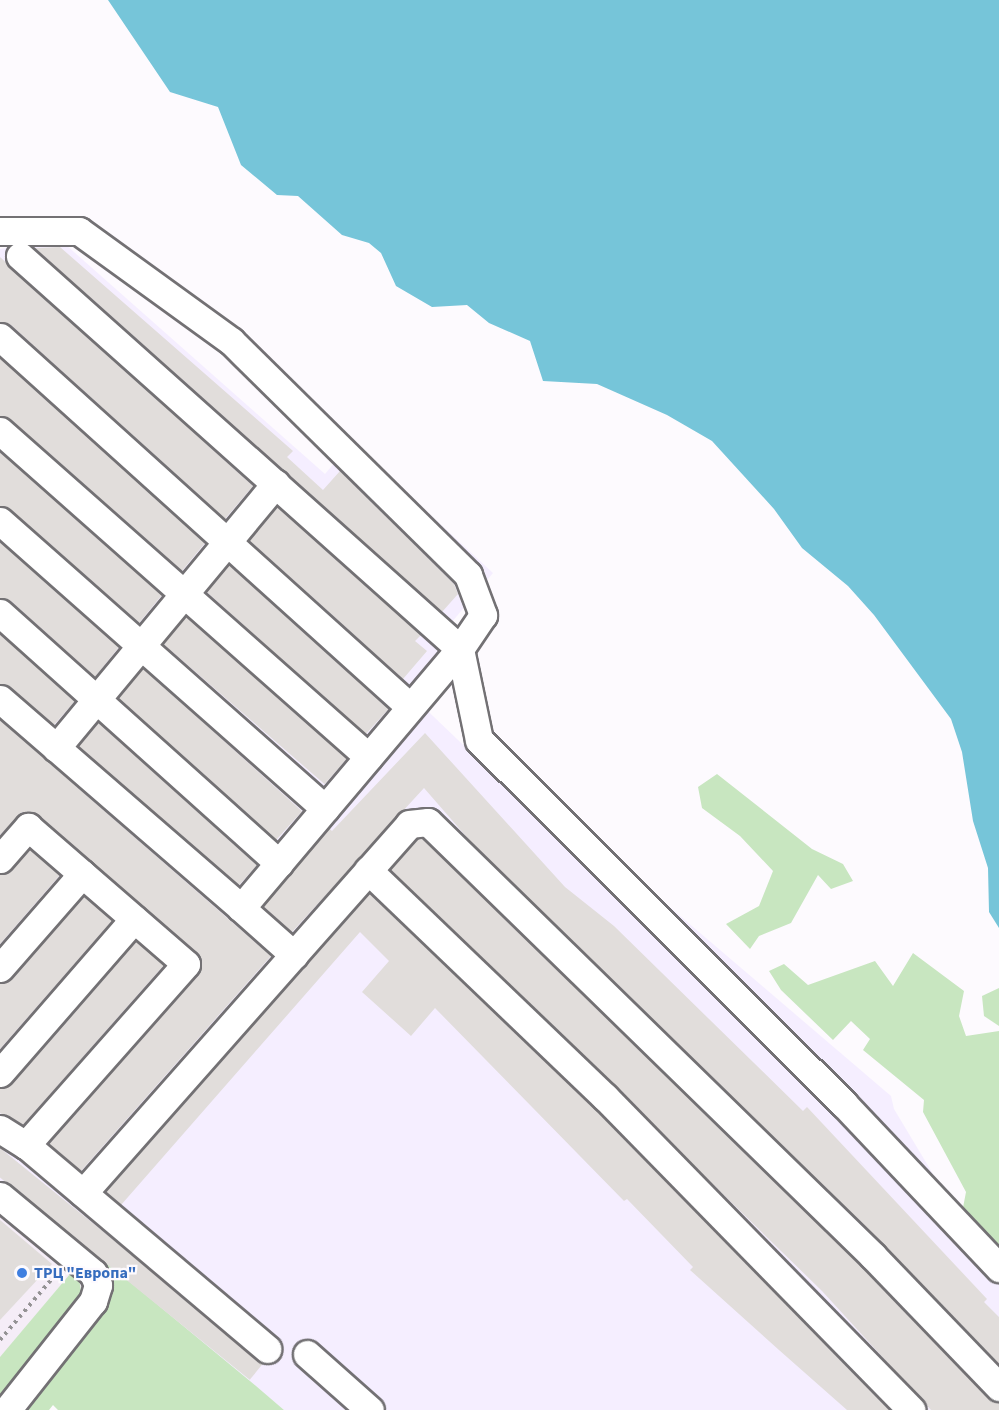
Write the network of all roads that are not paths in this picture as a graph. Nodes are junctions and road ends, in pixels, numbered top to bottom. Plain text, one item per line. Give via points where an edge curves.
1 (0, 231) edge
2 (20, 256) dead end
3 (0, 337) edge
4 (0, 431) edge
5 (276, 483) junction
6 (0, 521) edge
7 (226, 543) junction
8 (184, 594) junction
9 (0, 613) edge
10 (140, 646) junction
11 (459, 648) junction
12 (0, 699) edge
13 (96, 700) junction
14 (410, 707) junction
15 (56, 748) junction
16 (369, 757) junction
17 (325, 809) junction
18 (0, 859) edge
19 (279, 863) junction
20 (368, 870) junction
21 (82, 874) junction
22 (241, 908) junction
23 (134, 920) junction
24 (294, 955) junction
25 (0, 968) edge
26 (0, 1073) edge
27 (0, 1129) edge
28 (26, 1145) junction
29 (83, 1193) junction
30 (0, 1196) edge
31 (999, 1268) edge
32 (267, 1349) dead end
33 (307, 1354) dead end
34 (999, 1387) edge
35 (7, 1410) edge
36 (370, 1410) edge
37 (911, 1410) edge

1 - 11 lane via 79,231 231,341 468,575 483,615
2 - 5 lane
3 - 7 lane
4 - 8 lane
5 - 7 lane
5 - 11 lane
6 - 10 lane
7 - 8 lane
7 - 14 lane
8 - 10 lane
8 - 16 lane
9 - 13 lane
10 - 13 lane
10 - 17 lane
11 - 14 lane
11 - 31 lane via 479,740 844,1104
12 - 15 lane
13 - 15 lane
13 - 19 lane
14 - 16 lane
15 - 22 lane
16 - 17 lane
17 - 19 lane
18 - 21 lane via 28,827
19 - 22 lane
20 - 24 lane
20 - 34 lane via 409,824 428,822 873,1256
20 - 37 lane via 605,1097
21 - 23 lane
21 - 25 lane
22 - 24 lane
23 - 26 lane
23 - 28 lane via 186,964
24 - 29 lane
27 - 28 lane
28 - 29 lane
29 - 32 lane
30 - 35 lane via 93,1273 98,1285 86,1310
33 - 36 lane

